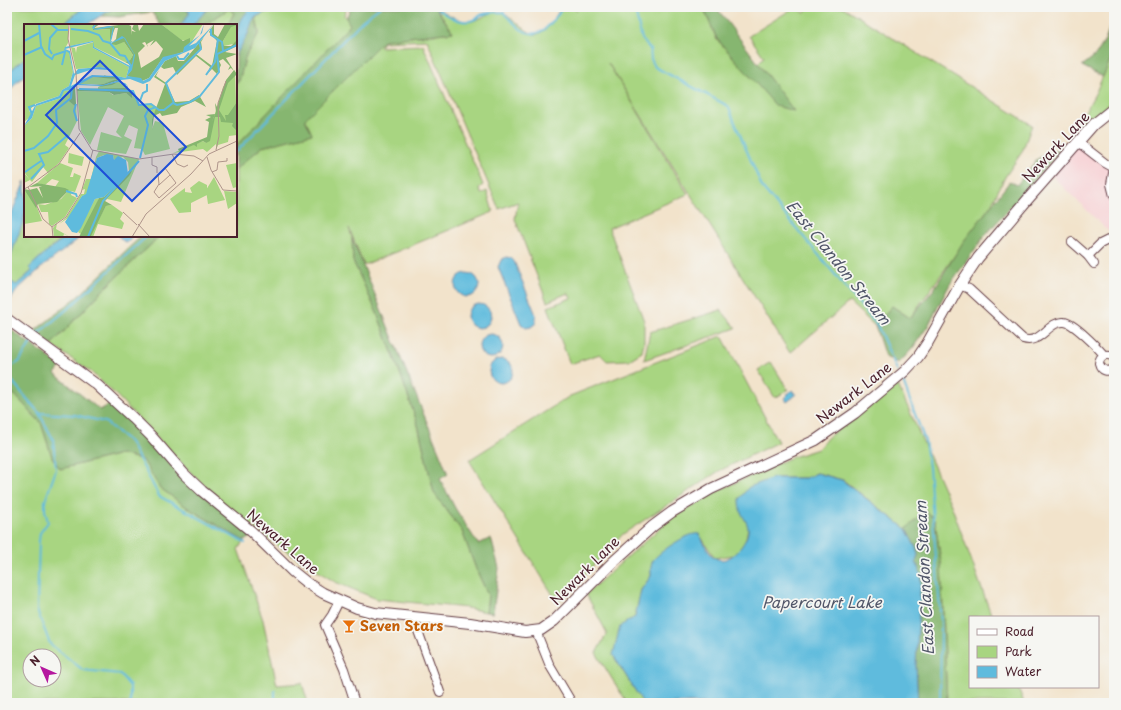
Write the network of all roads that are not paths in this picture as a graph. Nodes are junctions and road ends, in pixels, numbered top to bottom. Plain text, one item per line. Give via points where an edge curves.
1 (1114, 108) edge
2 (1078, 142) junction
3 (1114, 168) edge
4 (1114, 196) edge
5 (1114, 237) edge
6 (1072, 242) dead end
7 (1088, 256) junction
8 (1094, 264) dead end
9 (960, 285) junction
10 (7, 319) edge
11 (1104, 355) junction
12 (1114, 358) edge
13 (1114, 368) edge
14 (339, 601) junction
15 (413, 617) junction
16 (536, 631) junction
17 (440, 692) dead end
18 (355, 703) edge
19 (572, 703) edge

1 - 2 main road, Newark Lane via 1094,124
2 - 3 street
2 - 9 main road, Newark Lane via 988,245
3 - 4 street via 1111,184
5 - 7 street
6 - 7 street
7 - 8 street
9 - 11 street via 969,289 1023,340 1038,338 1056,324 1068,322
9 - 16 main road, Newark Lane via 918,357 893,382 816,440 711,489 672,512 635,541 554,622
10 - 14 main road, Newark Lane via 114,400 151,436 184,474 251,531 292,571 317,590
11 - 12 street
11 - 13 street via 1099,364 1102,369 1107,371
14 - 15 main road, Newark Lane via 372,612
14 - 18 street via 325,624
15 - 16 main road, Newark Lane via 525,632
15 - 17 street
16 - 19 street via 550,666

